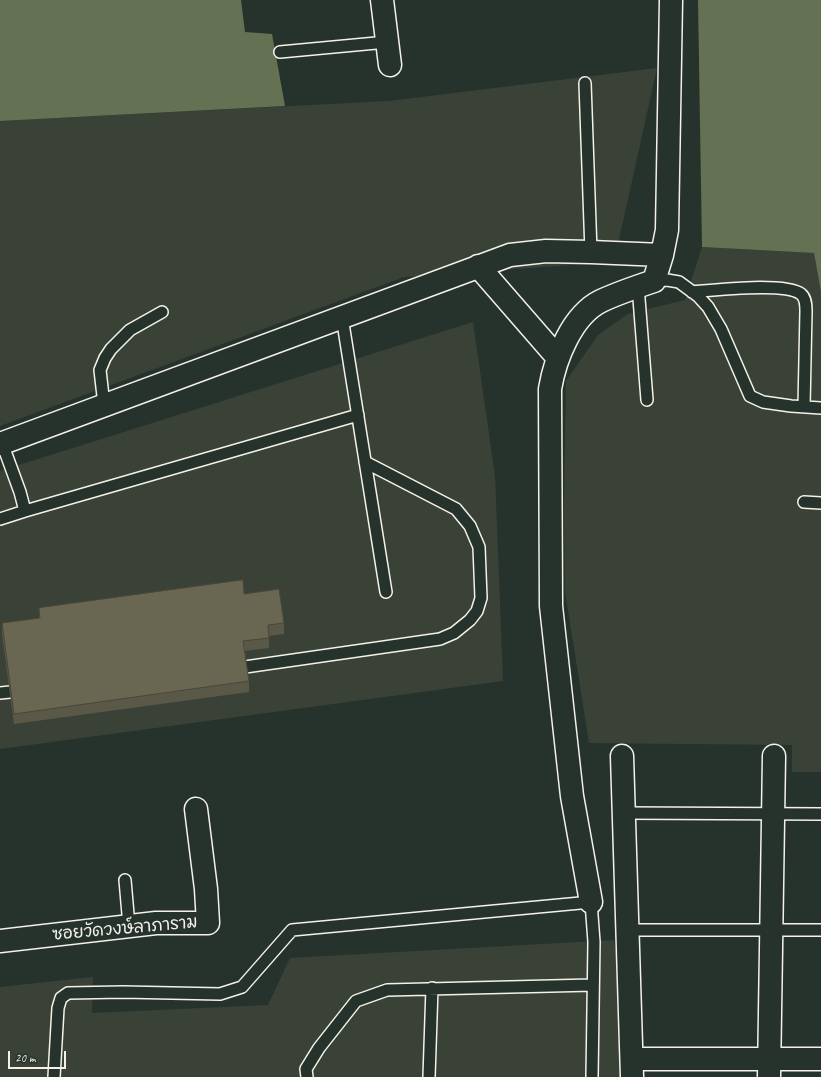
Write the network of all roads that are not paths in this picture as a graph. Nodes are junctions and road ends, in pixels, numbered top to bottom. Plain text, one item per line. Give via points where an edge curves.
1 (382, 0) edge
2 (671, 0) edge
3 (387, 42) junction
4 (280, 52) dead end
5 (390, 65) dead end
6 (585, 83) dead end
7 (592, 252) junction
8 (662, 255) junction
9 (478, 266) junction
10 (646, 284) junction
11 (692, 292) junction
12 (162, 312) dead end
13 (342, 316) junction
14 (558, 358) junction
15 (647, 400) dead end
16 (104, 405) junction
17 (804, 407) junction
18 (821, 408) edge
19 (358, 415) junction
20 (1, 444) edge
21 (365, 462) junction
22 (804, 502) dead end
23 (821, 503) edge
24 (25, 511) junction
25 (0, 519) edge
26 (386, 592) dead end
27 (245, 667) edge
28 (622, 756) dead end
29 (774, 756) dead end
30 (196, 809) dead end
31 (624, 813) junction
32 (773, 813) junction
33 (821, 814) edge
34 (125, 880) dead end
35 (591, 902) junction
36 (128, 926) junction
37 (628, 930) junction
38 (821, 930) edge
39 (771, 931) junction
40 (0, 941) edge
41 (592, 986) junction
42 (432, 988) junction
43 (821, 1059) edge
44 (632, 1068) edge
45 (770, 1069) edge
46 (54, 1077) edge
47 (307, 1077) edge
48 (429, 1077) edge
49 (592, 1077) edge

1 - 3 street
2 - 8 street via 667,230
3 - 4 lane
3 - 5 street
6 - 7 lane
7 - 8 street
7 - 9 street via 546,251 510,255
8 - 10 street
9 - 13 street
9 - 14 street
10 - 11 lane via 667,280 679,282
10 - 14 street via 600,301 582,315
10 - 15 lane
11 - 17 lane via 708,307 721,329 750,396 763,402
11 - 17 lane via 768,287 801,294 806,312
12 - 16 lane via 130,330 105,358 100,370
13 - 16 street
13 - 19 lane
14 - 35 street via 550,389 551,606 572,796
16 - 20 street
17 - 18 lane
19 - 21 lane
19 - 24 lane
20 - 24 lane
21 - 26 lane
21 - 27 lane via 456,509 470,526 478,547 481,582 481,598 477,611 461,628 440,639
22 - 23 lane
24 - 25 lane
28 - 31 street
29 - 32 street
30 - 36 street, ซอยวัดวงษ์ลาภาราม via 208,922
31 - 32 lane
31 - 37 street
32 - 33 lane
32 - 39 street
34 - 36 lane
35 - 41 lane via 594,942
35 - 46 lane via 292,930 242,986 220,994 68,993 61,998 58,1008
36 - 40 street, ซอยวัดวงษ์ลาภาราม
37 - 39 lane
37 - 44 street
38 - 39 lane
39 - 45 street
41 - 42 lane
41 - 49 lane
42 - 47 lane via 387,990 356,1001 319,1048 306,1069
42 - 48 lane
43 - 45 street
44 - 45 street

